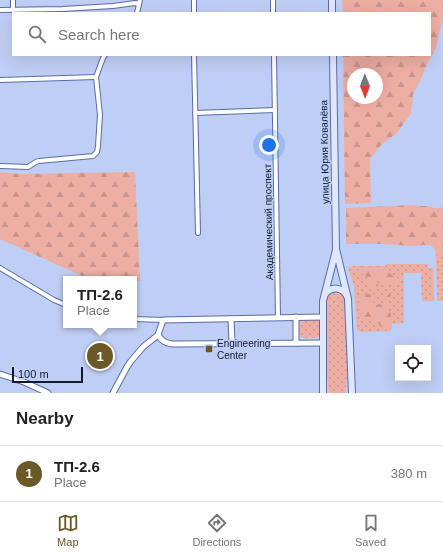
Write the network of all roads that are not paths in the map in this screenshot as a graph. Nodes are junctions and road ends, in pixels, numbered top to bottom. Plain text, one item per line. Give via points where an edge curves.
1 (13, 0) edge
2 (194, 0) edge
3 (273, 0) edge
4 (332, 0) edge
5 (139, 2) edge
6 (0, 10) edge
7 (13, 10) junction
8 (137, 12) edge
9 (194, 12) edge
10 (273, 12) edge
11 (332, 12) edge
12 (104, 56) edge
13 (194, 56) edge
14 (274, 56) edge
15 (333, 56) edge
16 (96, 77) junction
17 (0, 80) edge
18 (275, 110) junction
19 (195, 113) junction
20 (0, 166) edge
21 (198, 233) dead end
22 (336, 249) junction
23 (0, 268) edge
24 (324, 296) junction
25 (348, 299) junction
26 (63, 304) edge
27 (296, 317) junction
28 (323, 317) junction
29 (278, 318) junction
30 (137, 319) edge
31 (231, 319) junction
32 (163, 320) junction
33 (158, 336) junction
34 (232, 343) junction
35 (296, 343) junction
36 (323, 343) junction
37 (0, 374) edge
38 (48, 393) edge
39 (113, 393) edge
40 (324, 393) edge
41 (352, 393) edge

1 - 7 street
2 - 9 street
3 - 10 street
4 - 11 main road
5 - 7 street via 113,6
5 - 8 street
6 - 7 street
12 - 16 street
13 - 19 street
14 - 18 street, Академический проспект
15 - 22 main road, улица Юрия Ковалёва
16 - 17 street
16 - 20 street via 100,115 97,152 93,156 39,161 28,167
18 - 19 street
18 - 29 street, Академический проспект
19 - 21 street
22 - 24 main road, улица Юрия Ковалёва
22 - 25 main road, улица Юрия Ковалёва
23 - 26 street
24 - 25 main road via 336,288 342,290
24 - 28 main road, улица Юрия Ковалёва
25 - 41 main road, улица Юрия Ковалёва
27 - 28 street
27 - 29 street
27 - 35 street
28 - 36 main road, улица Юрия Ковалёва
29 - 31 street
30 - 32 street
31 - 32 street
31 - 34 street
32 - 33 street
33 - 34 street via 172,344
33 - 39 street via 143,347 131,361
34 - 35 street
35 - 36 street
36 - 40 main road, улица Юрия Ковалёва
37 - 38 street

